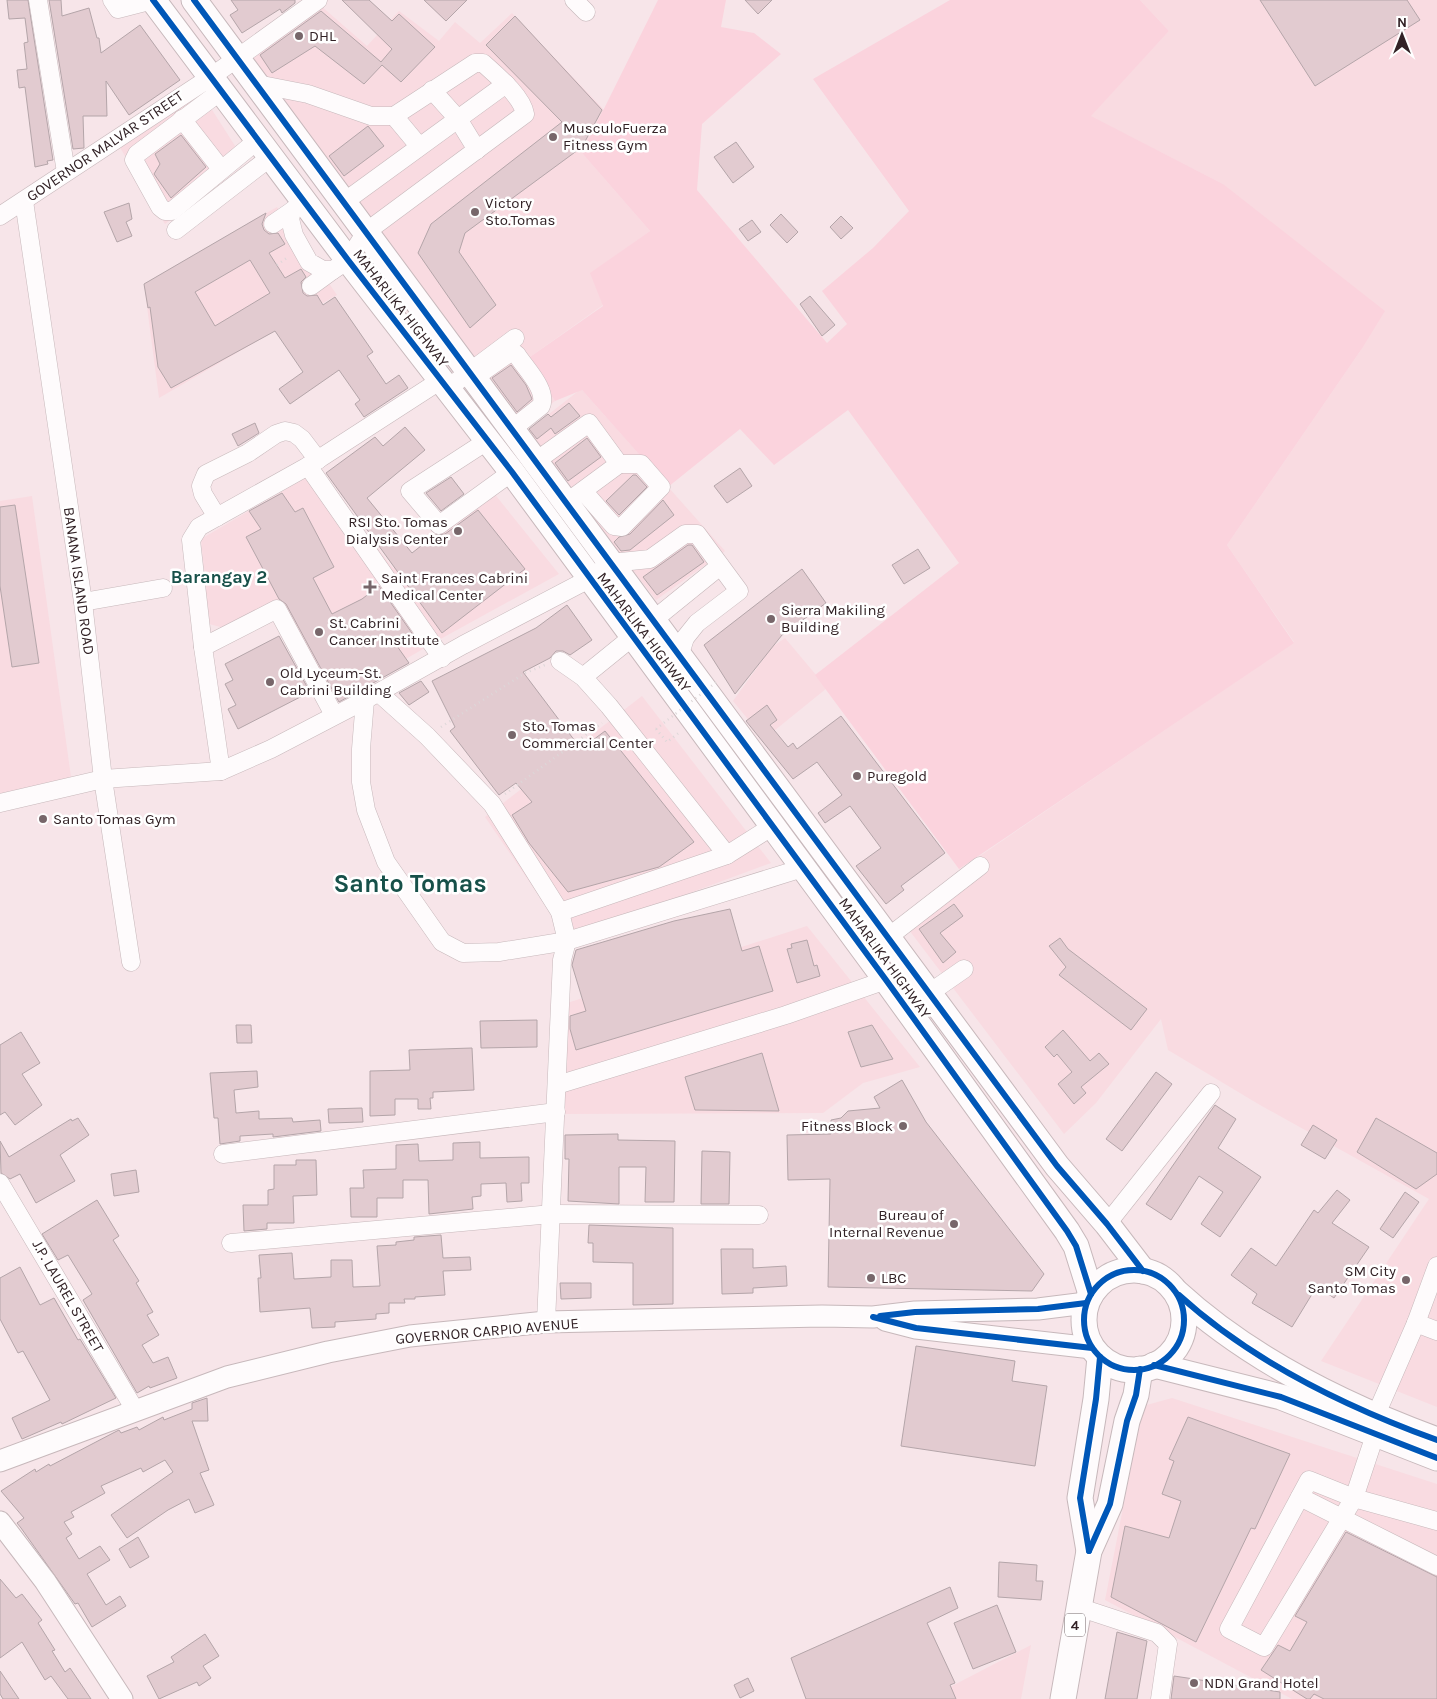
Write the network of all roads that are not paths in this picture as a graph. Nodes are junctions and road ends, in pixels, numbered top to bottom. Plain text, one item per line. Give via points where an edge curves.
1 (38, 0) edge
2 (112, 0) edge
3 (153, 0) edge
4 (194, 0) edge
5 (318, 0) edge
6 (236, 57) junction
7 (216, 84) junction
8 (257, 84) junction
9 (506, 84) junction
10 (432, 90) junction
11 (394, 116) junction
12 (182, 119) junction
13 (458, 119) junction
14 (418, 146) junction
15 (266, 148) junction
16 (477, 150) junction
17 (221, 169) junction
18 (66, 172) junction
19 (24, 201) junction
20 (344, 202) junction
21 (298, 206) junction
22 (0, 216) edge
23 (273, 224) dead end
24 (176, 230) dead end
25 (366, 232) junction
26 (340, 265) junction
27 (311, 286) dead end
28 (515, 338) dead end
29 (472, 375) junction
30 (445, 384) junction
31 (512, 429) junction
32 (487, 441) junction
33 (536, 461) junction
34 (313, 463) junction
35 (619, 464) junction
36 (512, 472) junction
37 (575, 498) junction
38 (217, 516) junction
39 (611, 563) junction
40 (720, 566) junction
41 (588, 579) junction
42 (163, 588) dead end
43 (82, 602) junction
44 (653, 619) junction
45 (631, 637) junction
46 (203, 647) junction
47 (679, 657) junction
48 (442, 658) junction
49 (560, 660) road end
50 (583, 677) junction
51 (372, 697) junction
52 (334, 715) junction
53 (221, 771) junction
54 (103, 779) junction
55 (0, 803) edge
56 (773, 826) junction
57 (727, 854) junction
58 (980, 866) dead end
59 (803, 868) junction
60 (560, 912) junction
61 (887, 938) junction
62 (567, 942) junction
63 (131, 962) dead end
64 (964, 969) dead end
65 (886, 980) junction
66 (928, 994) junction
67 (557, 1085) junction
68 (1211, 1093) dead end
69 (556, 1112) junction
70 (223, 1154) dead end
71 (0, 1183) edge
72 (552, 1214) junction
73 (759, 1215) dead end
74 (1107, 1224) junction
75 (231, 1243) dead end
76 (1437, 1266) edge
77 (1143, 1271) junction
78 (1176, 1292) junction
79 (1089, 1298) junction
80 (873, 1317) junction
81 (546, 1322) junction
82 (1416, 1323) junction
83 (1437, 1331) edge
84 (1096, 1352) junction
85 (1147, 1368) junction
86 (134, 1410) junction
87 (1375, 1426) junction
88 (1437, 1440) edge
89 (1437, 1458) edge
90 (0, 1461) edge
91 (1300, 1497) junction
92 (1354, 1498) junction
93 (1342, 1519) junction
94 (1437, 1521) edge
95 (0, 1522) edge
96 (1089, 1551) junction
97 (1437, 1566) edge
98 (1078, 1607) junction
99 (122, 1699) edge
100 (1063, 1699) edge
101 (1160, 1699) edge

1 - 18 street
2 - 3 street via 118,9
3 - 7 highway, MAHARLIKA HIGHWAY
4 - 6 highway, MAHARLIKA HIGHWAY
5 - 6 street
6 - 7 street
6 - 8 highway, MAHARLIKA HIGHWAY
7 - 12 street
7 - 15 highway, MAHARLIKA HIGHWAY
7 - 18 street, GOVERNOR MALVAR STREET
8 - 11 street via 308,94 371,116
8 - 20 highway, MAHARLIKA HIGHWAY
9 - 10 street via 483,63 475,63
9 - 13 street
9 - 16 street via 526,114
10 - 11 street
10 - 13 street
11 - 14 street
12 - 17 street
12 - 17 street via 137,154 134,160 160,207 172,211
13 - 14 street
13 - 16 street
14 - 20 street
15 - 17 street
15 - 21 highway, MAHARLIKA HIGHWAY
15 - 24 street
16 - 25 street
18 - 19 street, GOVERNOR MALVAR STREET
19 - 22 street, GOVERNOR MALVAR STREET
19 - 43 street, BANANA ISLAND ROAD
20 - 25 highway, MAHARLIKA HIGHWAY
21 - 23 street
21 - 26 highway, MAHARLIKA HIGHWAY
25 - 26 street
25 - 29 highway, MAHARLIKA HIGHWAY
26 - 27 street
26 - 30 highway, MAHARLIKA HIGHWAY
28 - 29 street
29 - 30 street
29 - 31 highway, MAHARLIKA HIGHWAY
29 - 31 street via 512,351 517,355 542,393 543,401 542,406
30 - 32 highway, MAHARLIKA HIGHWAY
30 - 34 street
31 - 33 highway, MAHARLIKA HIGHWAY
32 - 36 highway, MAHARLIKA HIGHWAY
32 - 36 street via 410,491 439,525
33 - 35 street via 588,423
33 - 37 highway, MAHARLIKA HIGHWAY
34 - 38 street
34 - 38 street via 294,433 276,434 248,453 206,474 201,486
34 - 48 street
35 - 37 street
35 - 37 street via 641,464 661,487 622,526 614,526
36 - 41 highway, MAHARLIKA HIGHWAY
37 - 39 highway, MAHARLIKA HIGHWAY
38 - 46 street via 199,526 191,540
39 - 40 street via 650,560 685,534 697,534
39 - 41 street
39 - 44 highway, MAHARLIKA HIGHWAY
40 - 44 street
40 - 47 street via 739,591 697,623 685,638
41 - 45 highway, MAHARLIKA HIGHWAY
41 - 48 street
42 - 43 street
43 - 54 street, BANANA ISLAND ROAD
44 - 45 street
44 - 47 highway, MAHARLIKA HIGHWAY
45 - 50 street
45 - 56 highway, MAHARLIKA HIGHWAY
46 - 52 street via 276,609
46 - 53 street
47 - 61 highway, MAHARLIKA HIGHWAY
48 - 51 street
49 - 50 street
50 - 57 street
51 - 52 street
51 - 60 street via 427,736 492,804
51 - 62 street via 361,749 361,782 366,810 386,862 442,942 463,953 500,952
52 - 53 street
53 - 54 street
54 - 55 street
54 - 63 street, BANANA ISLAND ROAD
56 - 57 street
56 - 59 highway, MAHARLIKA HIGHWAY
57 - 60 street
58 - 61 street
59 - 62 street
59 - 65 highway, MAHARLIKA HIGHWAY
60 - 62 street
61 - 66 highway, MAHARLIKA HIGHWAY
62 - 67 street via 562,960
64 - 66 street
65 - 67 street via 786,1015
65 - 79 highway, MAHARLIKA HIGHWAY via 1076,1246
66 - 74 highway, MAHARLIKA HIGHWAY via 1057,1166
67 - 69 street
68 - 74 street
69 - 70 street
69 - 72 street
71 - 86 street, J.P. LAUREL STREET
72 - 73 street
72 - 75 street
72 - 81 street
74 - 77 highway, MAHARLIKA HIGHWAY
76 - 82 street
77 - 78 highway via 1163,1279
77 - 79 highway via 1113,1274 1100,1283
78 - 85 highway via 1184,1313 1181,1337 1171,1354
78 - 87 highway via 1241,1342
79 - 80 main road, GOVERNOR CARPIO AVENUE via 1038,1309 915,1312
79 - 84 highway via 1084,1325
80 - 81 main road, GOVERNOR CARPIO AVENUE
80 - 84 main road, GOVERNOR CARPIO AVENUE via 916,1328
81 - 86 main road, GOVERNOR CARPIO AVENUE via 410,1336 328,1352 228,1377
82 - 83 street
82 - 87 street
84 - 85 highway via 1119,1368
84 - 96 highway, 4 via 1096,1399 1080,1498
85 - 87 highway via 1282,1397
85 - 96 highway, 4 via 1127,1421 1110,1504
86 - 90 main road, GOVERNOR CARPIO AVENUE
87 - 88 highway
87 - 89 highway
87 - 92 street
91 - 92 street via 1309,1480
91 - 93 street
91 - 93 street via 1229,1629 1264,1647
92 - 93 street
92 - 94 street
93 - 97 street
95 - 99 main road via 44,1581
96 - 98 highway, 4
98 - 100 highway, 4
98 - 101 street via 1157,1633 1168,1644

